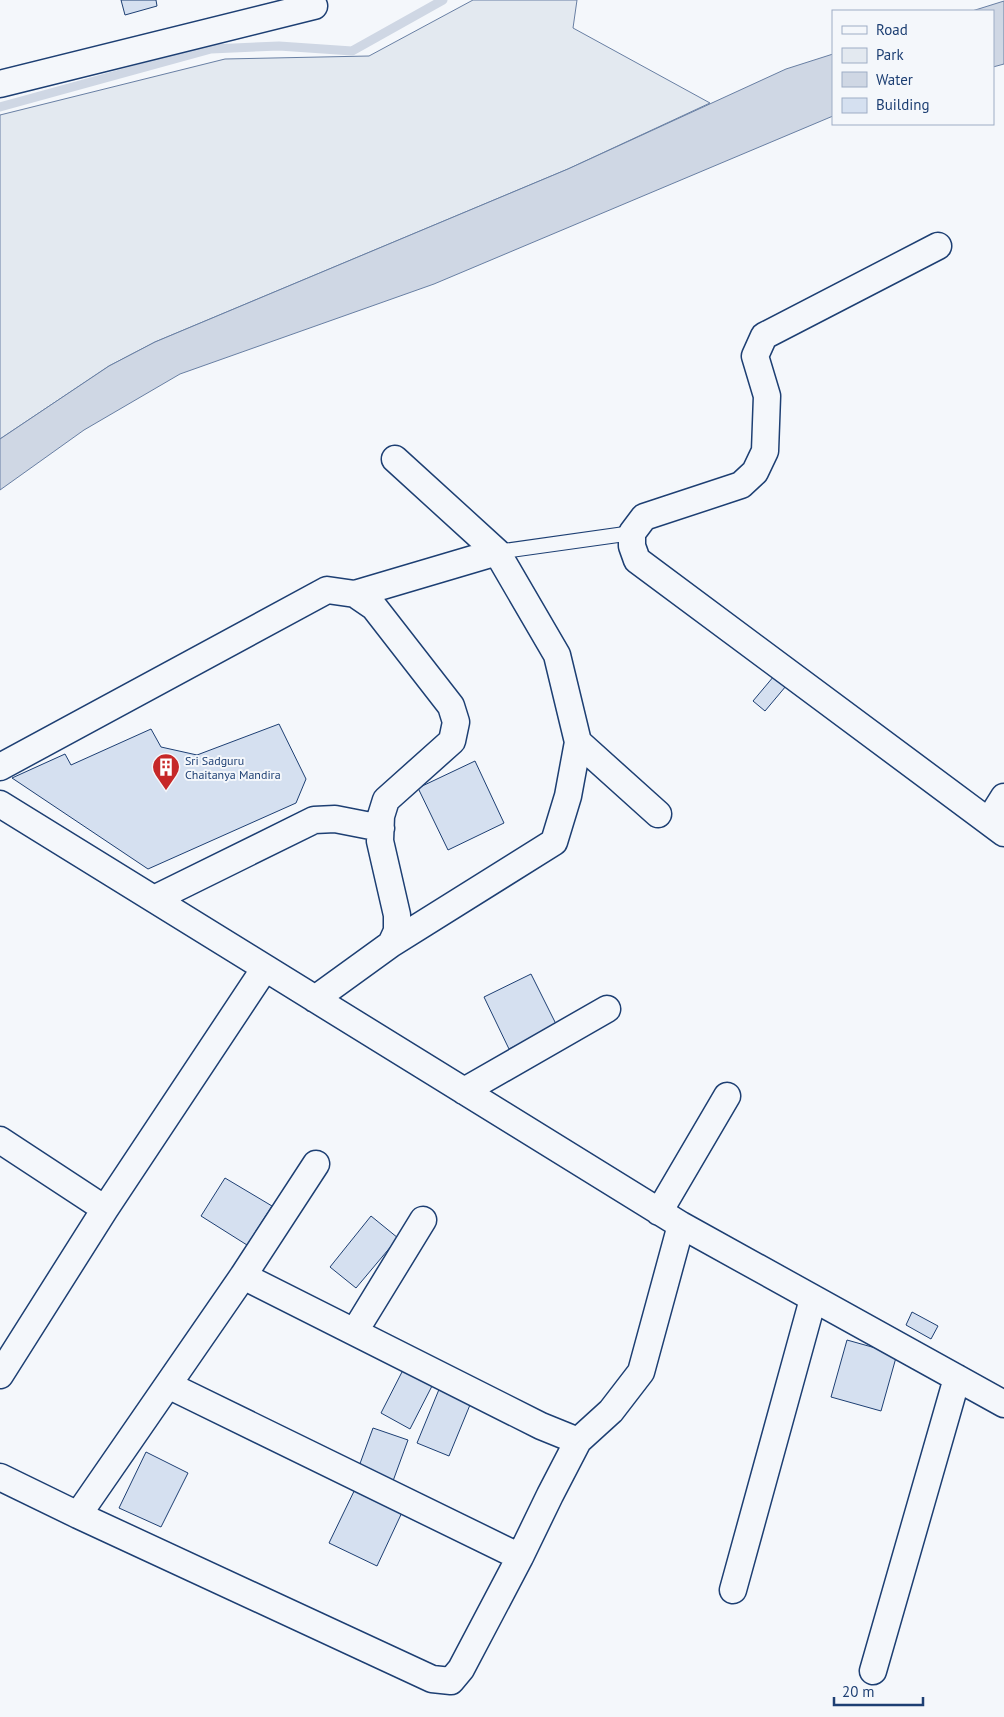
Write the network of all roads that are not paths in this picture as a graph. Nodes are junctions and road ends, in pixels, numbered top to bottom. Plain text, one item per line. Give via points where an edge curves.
1 (308, 0) edge
2 (0, 84) edge
3 (938, 246) dead end
4 (395, 459) dead end
5 (632, 533) junction
6 (497, 552) junction
7 (355, 594) junction
8 (578, 742) junction
9 (0, 767) edge
10 (1004, 797) edge
11 (0, 804) edge
12 (658, 814) dead end
13 (996, 827) edge
14 (381, 828) junction
15 (154, 899) junction
16 (391, 944) junction
17 (265, 968) junction
18 (315, 999) junction
19 (607, 1009) dead end
20 (464, 1091) junction
21 (727, 1096) dead end
22 (0, 1140) edge
23 (316, 1164) dead end
24 (105, 1208) junction
25 (659, 1212) junction
26 (424, 1220) dead end
27 (681, 1225) junction
28 (243, 1276) junction
29 (813, 1299) junction
30 (355, 1331) junction
31 (0, 1374) edge
32 (957, 1378) junction
33 (168, 1385) junction
34 (1004, 1404) edge
35 (578, 1441) junction
36 (0, 1477) edge
37 (78, 1515) junction
38 (520, 1557) junction
39 (733, 1590) dead end
40 (873, 1671) dead end

1 - 2 street via 314,6
3 - 5 street via 764,336 755,356 767,396 765,451 756,472 741,485 644,518
4 - 6 street
5 - 6 lane
5 - 13 street via 632,546 638,560
6 - 7 street
6 - 8 street via 557,655
7 - 9 street via 327,590
7 - 14 street via 374,607 451,706 456,722 452,741 386,800
8 - 12 street
8 - 16 street via 568,796 554,842
10 - 13 street
11 - 15 street
14 - 15 street via 335,819 314,820
14 - 16 street via 380,840 397,915 397,931
15 - 17 street
16 - 18 street
17 - 18 street
17 - 24 street
18 - 20 street
19 - 20 street
20 - 25 street
21 - 25 street
22 - 24 street
23 - 28 street
24 - 31 street
25 - 27 street
26 - 30 street
27 - 29 street
27 - 35 street via 641,1372 611,1411
28 - 30 street
28 - 33 street
29 - 32 street
29 - 39 street
30 - 35 street via 541,1426
32 - 34 street
32 - 40 street
33 - 37 street
33 - 38 street
35 - 38 street
36 - 37 street
37 - 38 street via 432,1679 451,1681 461,1669

